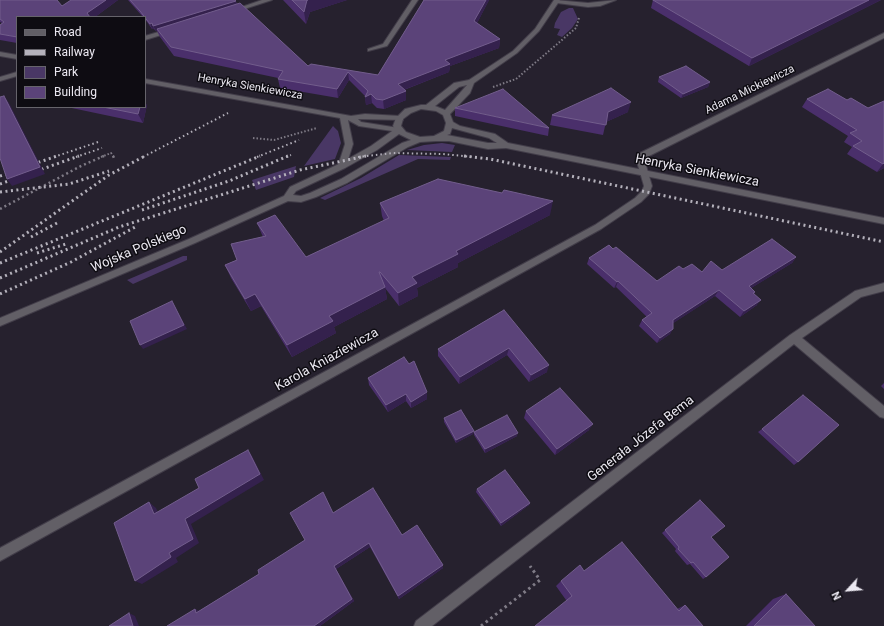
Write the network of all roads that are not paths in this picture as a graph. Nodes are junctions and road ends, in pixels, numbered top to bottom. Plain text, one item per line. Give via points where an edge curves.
1 (269, 0) edge
2 (415, 0) edge
3 (613, 0) edge
4 (557, 1) edge
5 (226, 13) edge
6 (182, 27) edge
7 (884, 35) edge
8 (146, 38) edge
9 (370, 50) dead end
10 (0, 54) edge
11 (16, 57) edge
12 (16, 74) edge
13 (0, 79) edge
14 (146, 81) edge
15 (470, 82) junction
16 (429, 107) junction
17 (446, 114) junction
18 (347, 117) junction
19 (400, 118) junction
20 (450, 123) junction
21 (399, 130) junction
22 (436, 138) junction
23 (419, 140) junction
24 (506, 145) junction
25 (342, 166) junction
26 (643, 173) junction
27 (286, 198) junction
28 (884, 221) edge
29 (884, 287) edge
30 (0, 322) edge
31 (794, 338) junction
32 (884, 413) edge
33 (0, 555) edge
34 (421, 626) edge

1 - 5 street
2 - 9 street via 385,44
3 - 4 street via 583,5
4 - 15 street via 530,38 498,65
6 - 8 street
7 - 26 street, Adama Mickiewicza via 648,152 641,159
10 - 11 street
12 - 13 street
14 - 18 street, Henryka Sienkiewicza
15 - 16 street via 457,85
15 - 17 street via 467,91
16 - 17 street
16 - 19 street via 414,109
17 - 20 street
18 - 19 street, Henryka Sienkiewicza
18 - 21 street, Henryka Sienkiewicza via 359,124
18 - 25 street via 349,144
19 - 21 street via 397,126
20 - 22 street via 447,132
20 - 24 street, Henryka Sienkiewicza via 457,128 492,136
21 - 23 street via 407,137
21 - 25 street, Wojska Polskiego
22 - 23 street
22 - 24 street, Henryka Sienkiewicza via 488,146
23 - 27 street, Wojska Polskiego via 405,145 344,181 313,195 301,199
24 - 26 street, Henryka Sienkiewicza
25 - 27 street, Wojska Polskiego via 292,189
26 - 28 street, Henryka Sienkiewicza
26 - 33 street, Karola Kniaziewicza via 648,186 643,197 598,227
27 - 30 street, Wojska Polskiego via 192,241
29 - 31 street, Generała Józefa Bema via 858,294
31 - 32 street
31 - 34 street, Generała Józefa Bema

